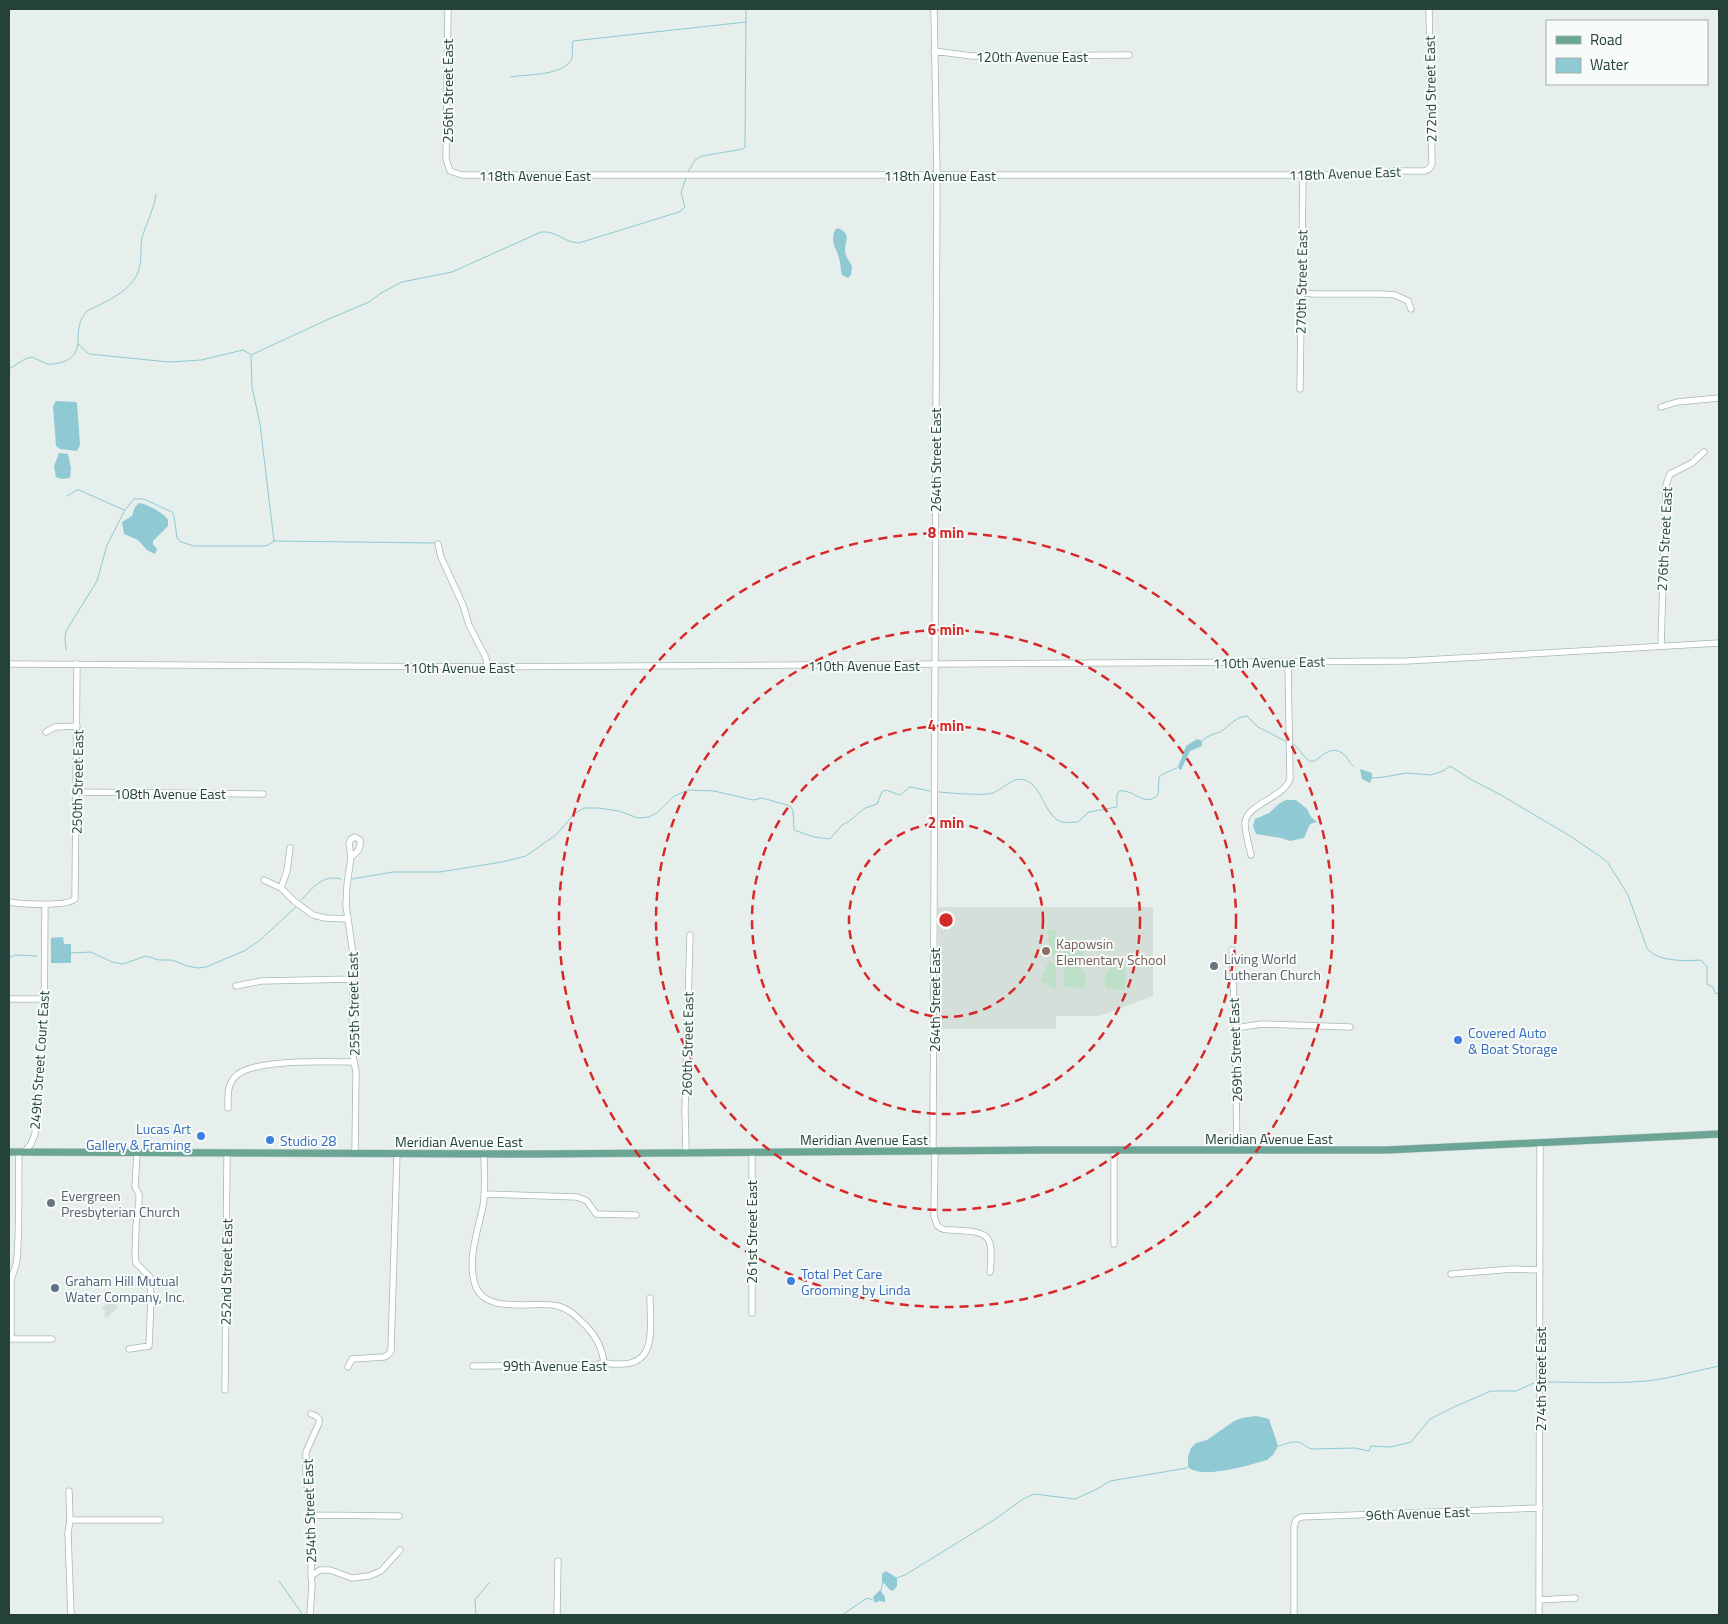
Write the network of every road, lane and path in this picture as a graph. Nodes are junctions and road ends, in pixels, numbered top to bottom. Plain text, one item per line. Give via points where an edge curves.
1 (448, 9) edge
2 (934, 9) edge
3 (1429, 9) edge
4 (934, 51) junction
5 (1129, 55) dead end
6 (1429, 169) joint
7 (452, 172) joint
8 (937, 175) junction
9 (1304, 175) junction
10 (1301, 293) junction
11 (1411, 309) dead end
12 (1300, 389) dead end
13 (1719, 398) edge
14 (1661, 407) dead end
15 (1704, 452) dead end
16 (438, 544) dead end
17 (1719, 642) edge
18 (1661, 646) junction
19 (1288, 662) junction
20 (9, 664) edge
21 (77, 664) junction
22 (935, 664) junction
23 (487, 667) junction
24 (78, 726) junction
25 (46, 732) dead end
26 (77, 792) junction
27 (263, 794) dead end
28 (290, 848) dead end
29 (1251, 855) dead end
30 (351, 857) dead end
31 (264, 880) dead end
32 (280, 888) junction
33 (9, 902) edge
34 (45, 904) junction
35 (347, 919) junction
36 (690, 935) dead end
37 (1232, 950) dead end
38 (352, 979) junction
39 (236, 986) dead end
40 (9, 999) edge
41 (44, 999) junction
42 (1350, 1027) dead end
43 (1235, 1028) junction
44 (354, 1062) junction
45 (228, 1108) dead end
46 (1719, 1134) edge
47 (1540, 1143) junction
48 (1114, 1150) junction
49 (1237, 1150) junction
50 (934, 1151) junction
51 (9, 1152) edge
52 (21, 1152) junction
53 (355, 1152) junction
54 (752, 1152) junction
55 (137, 1153) junction
56 (227, 1153) junction
57 (397, 1153) junction
58 (484, 1153) junction
59 (686, 1153) junction
60 (484, 1194) junction
61 (636, 1215) dead end
62 (1114, 1244) dead end
63 (1540, 1270) junction
64 (990, 1272) dead end
65 (1451, 1274) dead end
66 (650, 1298) dead end
67 (752, 1313) dead end
68 (52, 1338) dead end
69 (10, 1339) edge
70 (129, 1349) dead end
71 (604, 1362) junction
72 (473, 1366) dead end
73 (348, 1367) dead end
74 (225, 1390) dead end
75 (311, 1414) dead end
76 (69, 1491) dead end
77 (1540, 1508) junction
78 (311, 1515) junction
79 (399, 1516) dead end
80 (70, 1520) junction
81 (160, 1520) dead end
82 (400, 1550) dead end
83 (558, 1561) dead end
84 (310, 1576) junction
85 (1575, 1598) dead end
86 (1539, 1600) junction
87 (71, 1615) edge
88 (310, 1615) edge
89 (557, 1615) edge
90 (1294, 1615) edge
91 (1539, 1615) edge

1 - 7 street, 256th Street East via 446,159
2 - 4 street, 264th Street East
3 - 6 street, 272nd Street East via 1432,164
4 - 5 street, 120th Avenue East via 972,56
4 - 8 street, 264th Street East
6 - 9 street, 118th Avenue East
7 - 8 street, 118th Avenue East via 462,176
8 - 9 street, 118th Avenue East
8 - 22 street, 264th Street East
9 - 10 street, 270th Street East
10 - 11 street via 1391,294 1408,301
10 - 12 street, 270th Street East
13 - 14 street
15 - 18 street, 276th Street East via 1692,463 1670,474 1666,485
16 - 23 street
17 - 18 street, 110th Avenue East
18 - 19 street, 110th Avenue East via 1408,661
19 - 22 street, 110th Avenue East
19 - 29 street via 1290,779 1285,788 1246,818
20 - 21 street, 110th Avenue East
21 - 23 street, 110th Avenue East
21 - 24 street, 250th Street East
22 - 23 street, 110th Avenue East
22 - 50 street, 264th Street East
24 - 25 street via 55,727
24 - 26 street, 250th Street East
26 - 27 street, 108th Avenue East
26 - 34 street, 250th Street East via 75,899
28 - 32 street via 286,876
30 - 35 street, 255th Street East
31 - 32 street
32 - 35 street via 313,915
33 - 34 street
34 - 41 street, 249th Street Court East
35 - 38 street, 255th Street East via 352,946
36 - 59 street, 260th Street East
37 - 43 street, 269th Street East
38 - 39 street via 261,981
38 - 44 street, 255th Street East
40 - 41 street
41 - 52 street, 249th Street Court East via 35,1128 31,1144
42 - 43 street via 1262,1024
43 - 49 street, 269th Street East
44 - 45 street via 268,1064 251,1068 238,1074 231,1082
44 - 53 street, 255th Street East
46 - 47 main road, Meridian Avenue East
47 - 49 main road, Meridian Avenue East via 1412,1149
47 - 63 street, 274th Street East
48 - 49 main road, Meridian Avenue East
48 - 50 main road, Meridian Avenue East
48 - 62 street
50 - 54 main road, Meridian Avenue East
50 - 64 street, 264th Street East via 934,1216 937,1225 944,1230 978,1232 986,1236 990,1242
51 - 52 main road, Meridian Avenue East
52 - 55 main road, Meridian Avenue East
52 - 69 street via 18,1260 12,1281
53 - 56 main road, Meridian Avenue East
53 - 57 main road, Meridian Avenue East
54 - 59 main road, Meridian Avenue East
54 - 67 street, 261st Street East
55 - 56 main road, Meridian Avenue East
55 - 70 street via 135,1187 139,1200 135,1256 136,1263 150,1278 150,1334 149,1346
56 - 74 street, 252nd Street East
57 - 58 main road, Meridian Avenue East
57 - 73 street via 392,1343 388,1355 355,1358
58 - 59 main road, Meridian Avenue East
58 - 60 street
60 - 61 street via 580,1197 596,1214
60 - 71 street via 473,1263 474,1281 480,1294 496,1303 552,1305 566,1309 596,1337
63 - 65 street
63 - 77 street, 274th Street East
66 - 71 street, 99th Avenue East via 650,1341 646,1352 633,1364
68 - 69 street
71 - 72 street, 99th Avenue East via 596,1365
75 - 78 street, 254th Street East via 319,1419 319,1423 306,1452
76 - 80 street
77 - 86 street, 274th Street East
77 - 90 street, 96th Avenue East via 1301,1517 1294,1527
78 - 79 street
78 - 84 street, 254th Street East
80 - 81 street
80 - 87 street
82 - 84 street via 381,1571 369,1576 352,1578 330,1570 320,1570
83 - 89 street
84 - 88 street, 254th Street East
85 - 86 street
86 - 91 street, 274th Street East

